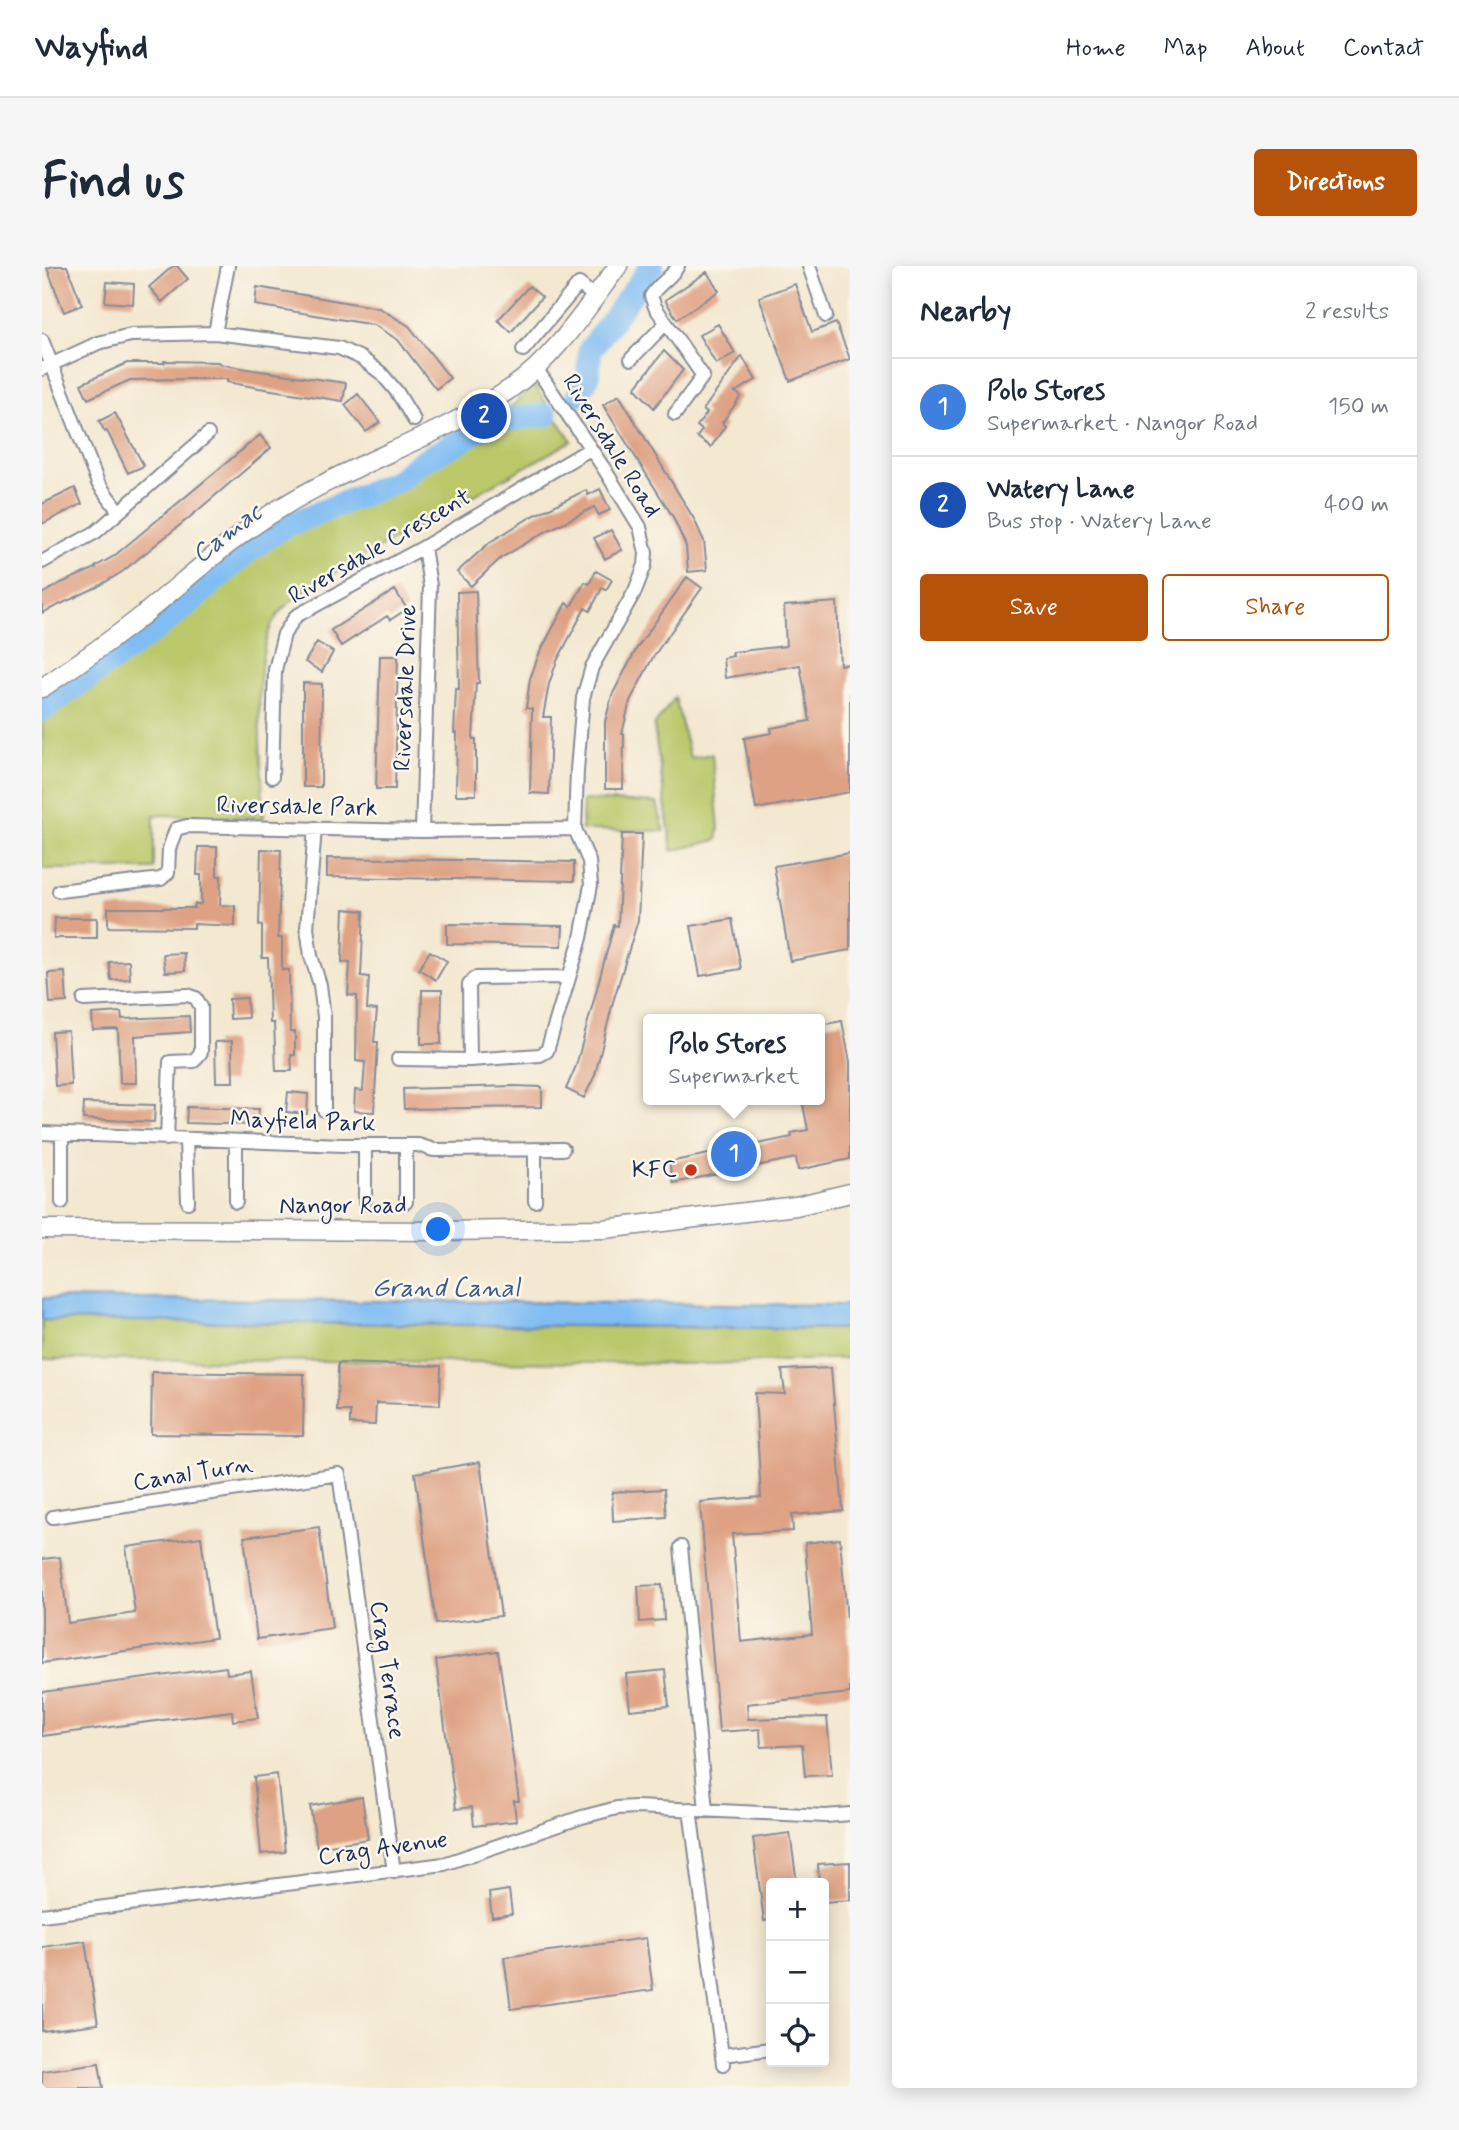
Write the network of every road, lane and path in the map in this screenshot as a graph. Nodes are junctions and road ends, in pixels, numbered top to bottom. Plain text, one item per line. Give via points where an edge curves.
1 (228, 266) edge
2 (618, 266) edge
3 (678, 266) edge
4 (809, 266) edge
5 (594, 297) junction
6 (826, 316) dead end
7 (666, 323) junction
8 (215, 334) junction
9 (42, 340) edge
10 (523, 350) dead end
11 (631, 359) dead end
12 (47, 367) edge
13 (536, 368) junction
14 (675, 414) dead end
15 (414, 420) dead end
16 (208, 434) dead end
17 (590, 449) junction
18 (119, 513) junction
19 (424, 547) junction
20 (42, 562) edge
21 (42, 688) edge
22 (272, 777) dead end
23 (315, 828) junction
24 (575, 829) junction
25 (422, 831) junction
26 (60, 891) dead end
27 (569, 976) junction
28 (84, 1000) dead end
29 (398, 1059) dead end
30 (470, 1060) junction
31 (324, 1110) dead end
32 (42, 1133) edge
33 (62, 1134) junction
34 (167, 1139) junction
35 (186, 1139) junction
36 (236, 1141) junction
37 (365, 1145) junction
38 (405, 1145) junction
39 (535, 1149) junction
40 (563, 1149) dead end
41 (850, 1194) edge
42 (535, 1201) dead end
43 (62, 1202) dead end
44 (188, 1202) dead end
45 (236, 1202) dead end
46 (406, 1202) dead end
47 (365, 1203) dead end
48 (42, 1229) edge
49 (339, 1474) joint
50 (53, 1517) dead end
51 (681, 1547) dead end
52 (690, 1810) junction
53 (706, 1810) junction
54 (850, 1814) edge
55 (394, 1872) junction
56 (42, 1916) edge
57 (766, 2050) edge

1 - 8 street
2 - 5 main road
3 - 7 street via 652,296
4 - 6 street
5 - 10 street via 579,284
5 - 13 main road
7 - 11 street
7 - 14 street via 703,376
8 - 12 street via 122,337
8 - 15 street via 340,348 361,358 389,382
9 - 12 street
12 - 18 street via 98,482
13 - 17 street, Riversdale Road
13 - 21 main road via 482,405 279,508
16 - 18 street
17 - 19 street, Riversdale Crescent
17 - 24 street, Riversdale Road via 640,527 646,553 635,591 592,667 583,698
18 - 20 street via 96,532
19 - 22 street, Riversdale Crescent via 296,617 284,634 275,670
19 - 25 street, Riversdale Drive via 430,586
23 - 25 street, Riversdale Park
23 - 26 street, Riversdale Park via 187,826 176,829 167,873 161,879
23 - 31 street via 307,928 324,1017
24 - 25 street, Riversdale Park
24 - 27 street via 589,861 591,885
27 - 30 street via 547,1051
27 - 30 street via 475,978 469,985
28 - 34 street via 196,998 201,1007 201,1052 194,1061 170,1062
29 - 30 street
32 - 33 street, Mayfield Park
33 - 34 street, Mayfield Park
33 - 43 street
34 - 35 street, Mayfield Park
35 - 36 street, Mayfield Park
35 - 44 street
36 - 37 street, Mayfield Park
36 - 45 street
37 - 38 street, Mayfield Park
37 - 47 street
38 - 39 street, Mayfield Park via 434,1150
38 - 46 street
39 - 40 street, Mayfield Park
39 - 42 street
41 - 48 main road, Nangor Road via 796,1206 604,1229
49 - 50 street, Canal Turn
49 - 55 street, Crag Terrace
51 - 53 street
52 - 53 street, Crag Avenue
52 - 55 street, Crag Avenue via 617,1808 461,1860
52 - 57 street via 722,2059
53 - 54 street, Crag Avenue
55 - 56 street, Crag Avenue

